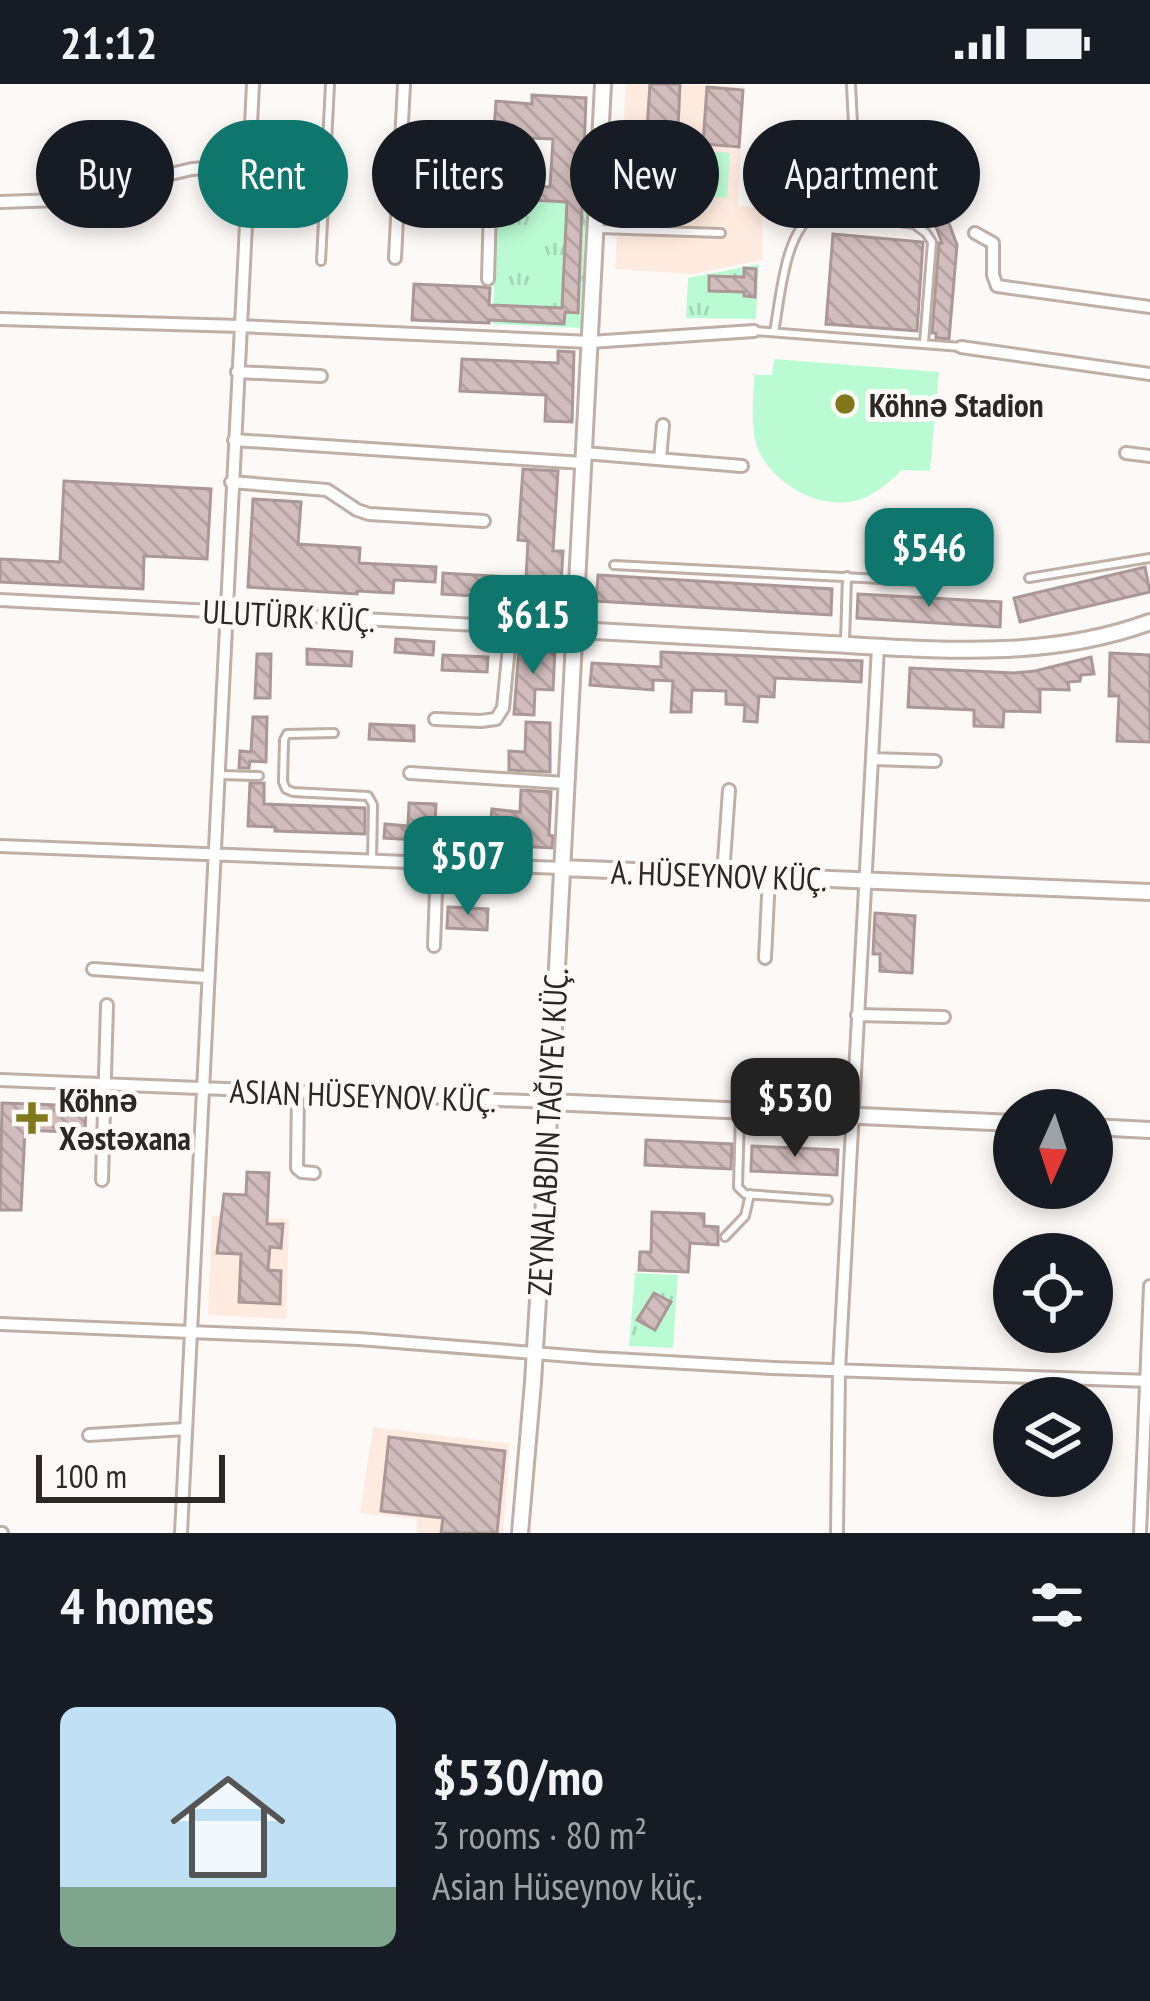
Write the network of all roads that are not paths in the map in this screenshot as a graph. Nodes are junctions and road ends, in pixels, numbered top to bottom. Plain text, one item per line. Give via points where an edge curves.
1 (253, 84) edge
2 (330, 84) edge
3 (404, 84) edge
4 (603, 84) edge
5 (851, 84) edge
6 (251, 120) edge
7 (328, 120) edge
8 (402, 120) edge
9 (853, 120) edge
10 (198, 169) edge
11 (0, 202) edge
12 (245, 228) edge
13 (323, 228) edge
14 (397, 228) edge
15 (489, 228) edge
16 (596, 229) junction
17 (721, 233) dead end
18 (975, 233) dead end
19 (395, 258) dead end
20 (321, 261) dead end
21 (488, 279) dead end
22 (1150, 307) edge
23 (0, 319) edge
24 (240, 326) junction
25 (754, 331) joint
26 (774, 332) junction
27 (590, 342) junction
28 (924, 344) junction
29 (961, 347) joint
30 (237, 372) junction
31 (1150, 374) edge
32 (321, 376) dead end
33 (663, 425) dead end
34 (234, 440) junction
35 (1126, 453) dead end
36 (1150, 456) edge
37 (584, 458) junction
38 (660, 459) junction
39 (742, 466) dead end
40 (232, 482) junction
41 (484, 521) dead end
42 (946, 542) dead end
43 (1150, 558) edge
44 (614, 566) dead end
45 (847, 577) junction
46 (1029, 578) dead end
47 (892, 579) junction
48 (938, 582) dead end
49 (0, 600) edge
50 (225, 611) junction
51 (1150, 622) edge
52 (511, 626) junction
53 (574, 630) junction
54 (844, 645) junction
55 (878, 646) junction
56 (436, 718) dead end
57 (334, 733) dead end
58 (872, 759) junction
59 (934, 760) dead end
60 (410, 773) dead end
61 (217, 775) junction
62 (259, 776) dead end
63 (565, 783) junction
64 (729, 790) dead end
65 (0, 845) edge
66 (213, 855) junction
67 (372, 861) junction
68 (437, 863) junction
69 (561, 868) junction
70 (723, 875) junction
71 (769, 877) junction
72 (864, 880) junction
73 (1150, 892) edge
74 (434, 946) dead end
75 (764, 958) dead end
76 (93, 969) dead end
77 (207, 977) junction
78 (107, 1005) dead end
79 (857, 1016) junction
80 (944, 1017) dead end
81 (0, 1080) edge
82 (105, 1085) junction
83 (201, 1089) junction
84 (298, 1093) junction
85 (550, 1102) junction
86 (740, 1110) junction
87 (852, 1115) junction
88 (993, 1122) edge
89 (1113, 1128) edge
90 (1150, 1130) edge
91 (314, 1173) dead end
92 (102, 1180) dead end
93 (750, 1194) junction
94 (827, 1200) dead end
95 (725, 1237) dead end
96 (1150, 1286) edge
97 (0, 1324) edge
98 (190, 1331) junction
99 (535, 1353) junction
100 (839, 1370) junction
101 (1148, 1381) edge
102 (185, 1429) junction
103 (89, 1435) dead end
104 (181, 1533) edge
105 (520, 1533) edge
106 (837, 1533) edge
107 (1140, 1533) edge

1 - 6 street
2 - 7 lane
3 - 8 street
4 - 16 street
5 - 9 lane
10 - 11 street via 59,200
12 - 24 street
13 - 20 lane
14 - 19 street
15 - 21 street
16 - 17 lane
16 - 27 street
18 - 22 street via 994,243 997,286
23 - 24 street
24 - 27 street
24 - 30 street
25 - 26 lane
25 - 27 street
26 - 28 lane
26 - 28 lane via 793,239 819,212 926,232 932,242
27 - 37 street
28 - 29 lane
29 - 31 street
30 - 32 street
30 - 34 street
33 - 38 street
34 - 37 street
34 - 40 street
35 - 36 street
37 - 38 street
37 - 53 street
38 - 39 street
40 - 41 street via 327,490 369,514
40 - 50 street
42 - 47 lane via 894,539
43 - 46 lane
44 - 45 lane
45 - 47 lane
45 - 54 lane
47 - 48 lane
49 - 50 street, ULUTÜRK KÜÇ.
50 - 52 street, ULUTÜRK KÜÇ.
50 - 61 street
51 - 55 street, ULUTÜRK KÜÇ. via 1043,648
52 - 53 street, ULUTÜRK KÜÇ.
52 - 56 street via 496,719
53 - 54 street, ULUTÜRK KÜÇ.
53 - 63 street
54 - 55 street, ULUTÜRK KÜÇ.
55 - 58 street
57 - 67 lane via 287,734 283,782 293,792 368,796
58 - 59 street
58 - 72 street
60 - 63 street
61 - 62 lane
61 - 66 street
63 - 69 street
64 - 70 street
65 - 66 street, A. HÜSEYNOV KÜÇ.
66 - 67 street, A. HÜSEYNOV KÜÇ.
66 - 77 street
67 - 68 street, A. HÜSEYNOV KÜÇ.
68 - 69 street, A. HÜSEYNOV KÜÇ.
68 - 74 street
69 - 70 street, A. HÜSEYNOV KÜÇ.
69 - 85 street
70 - 71 street, A. HÜSEYNOV KÜÇ.
71 - 72 street, A. HÜSEYNOV KÜÇ.
71 - 75 street
72 - 73 street, A. HÜSEYNOV KÜÇ.
72 - 79 street
76 - 77 street
77 - 83 street
78 - 82 street
79 - 80 street
79 - 87 street
81 - 82 street, ASIAN HÜSEYNOV KÜÇ.
82 - 83 street, ASIAN HÜSEYNOV KÜÇ.
82 - 92 street
83 - 84 street, ASIAN HÜSEYNOV KÜÇ.
83 - 98 street
84 - 85 street, ASIAN HÜSEYNOV KÜÇ.
84 - 91 street via 297,1168
85 - 86 street, ASIAN HÜSEYNOV KÜÇ.
85 - 99 street
86 - 87 street, ASIAN HÜSEYNOV KÜÇ.
86 - 93 lane via 738,1187
87 - 88 street, ASIAN HÜSEYNOV KÜÇ.
87 - 100 street
89 - 90 street
93 - 94 lane
93 - 95 lane via 746,1216
96 - 101 street
97 - 98 street
98 - 99 street
98 - 102 street
99 - 100 street
99 - 105 street
100 - 101 street
100 - 106 street
101 - 107 street
102 - 103 street
102 - 104 street

